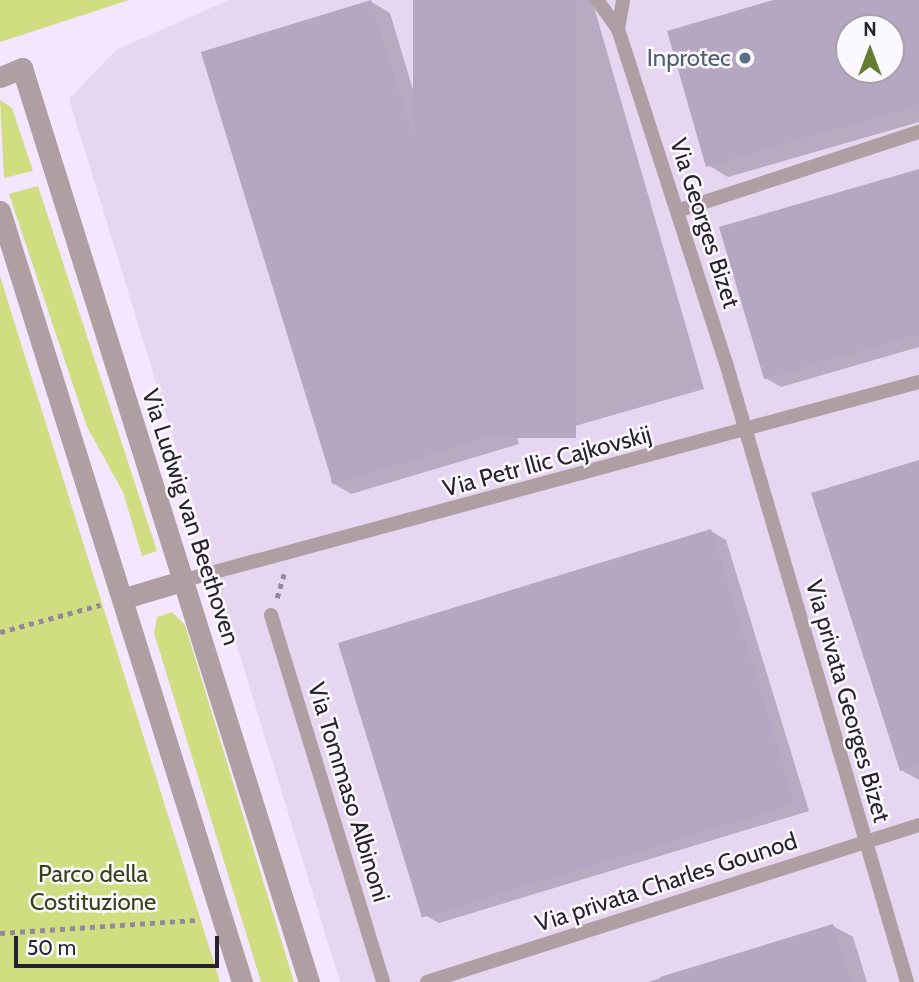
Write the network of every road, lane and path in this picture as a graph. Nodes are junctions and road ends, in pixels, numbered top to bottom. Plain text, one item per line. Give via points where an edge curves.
1 (597, 0) edge
2 (623, 0) edge
3 (618, 29) junction
4 (0, 77) edge
5 (919, 132) edge
6 (0, 211) edge
7 (677, 211) junction
8 (919, 382) edge
9 (747, 432) junction
10 (291, 552) junction
11 (185, 580) junction
12 (125, 598) junction
13 (271, 615) joint
14 (0, 632) edge
15 (919, 825) edge
16 (865, 842) junction
17 (223, 918) junction
18 (0, 933) edge
19 (242, 982) edge
20 (309, 982) edge
21 (383, 982) edge
22 (427, 982) edge
23 (907, 982) edge

1 - 3 lane, Via Georges Bizet
2 - 3 lane, Via Georges Bizet
3 - 7 lane, Via Georges Bizet
4 - 11 street, Via Ludwig van Beethoven via 22,68
5 - 7 lane
6 - 12 street
7 - 9 lane, Via Georges Bizet
8 - 9 lane, Via Petr Ilic Cajkovskij
9 - 10 lane, Via Petr Ilic Cajkovskij
9 - 16 lane, Via privata Georges Bizet
10 - 11 lane, Via Petr Ilic Cajkovskij
10 - 13 path
11 - 12 street
11 - 20 street, Via Ludwig van Beethoven
12 - 14 path
12 - 17 street
13 - 21 lane, Via Tommaso Albinoni
15 - 16 lane, Via privata Charles Gounod
16 - 22 lane, Via privata Charles Gounod
16 - 23 lane, Via privata Georges Bizet
17 - 18 path
17 - 19 street

